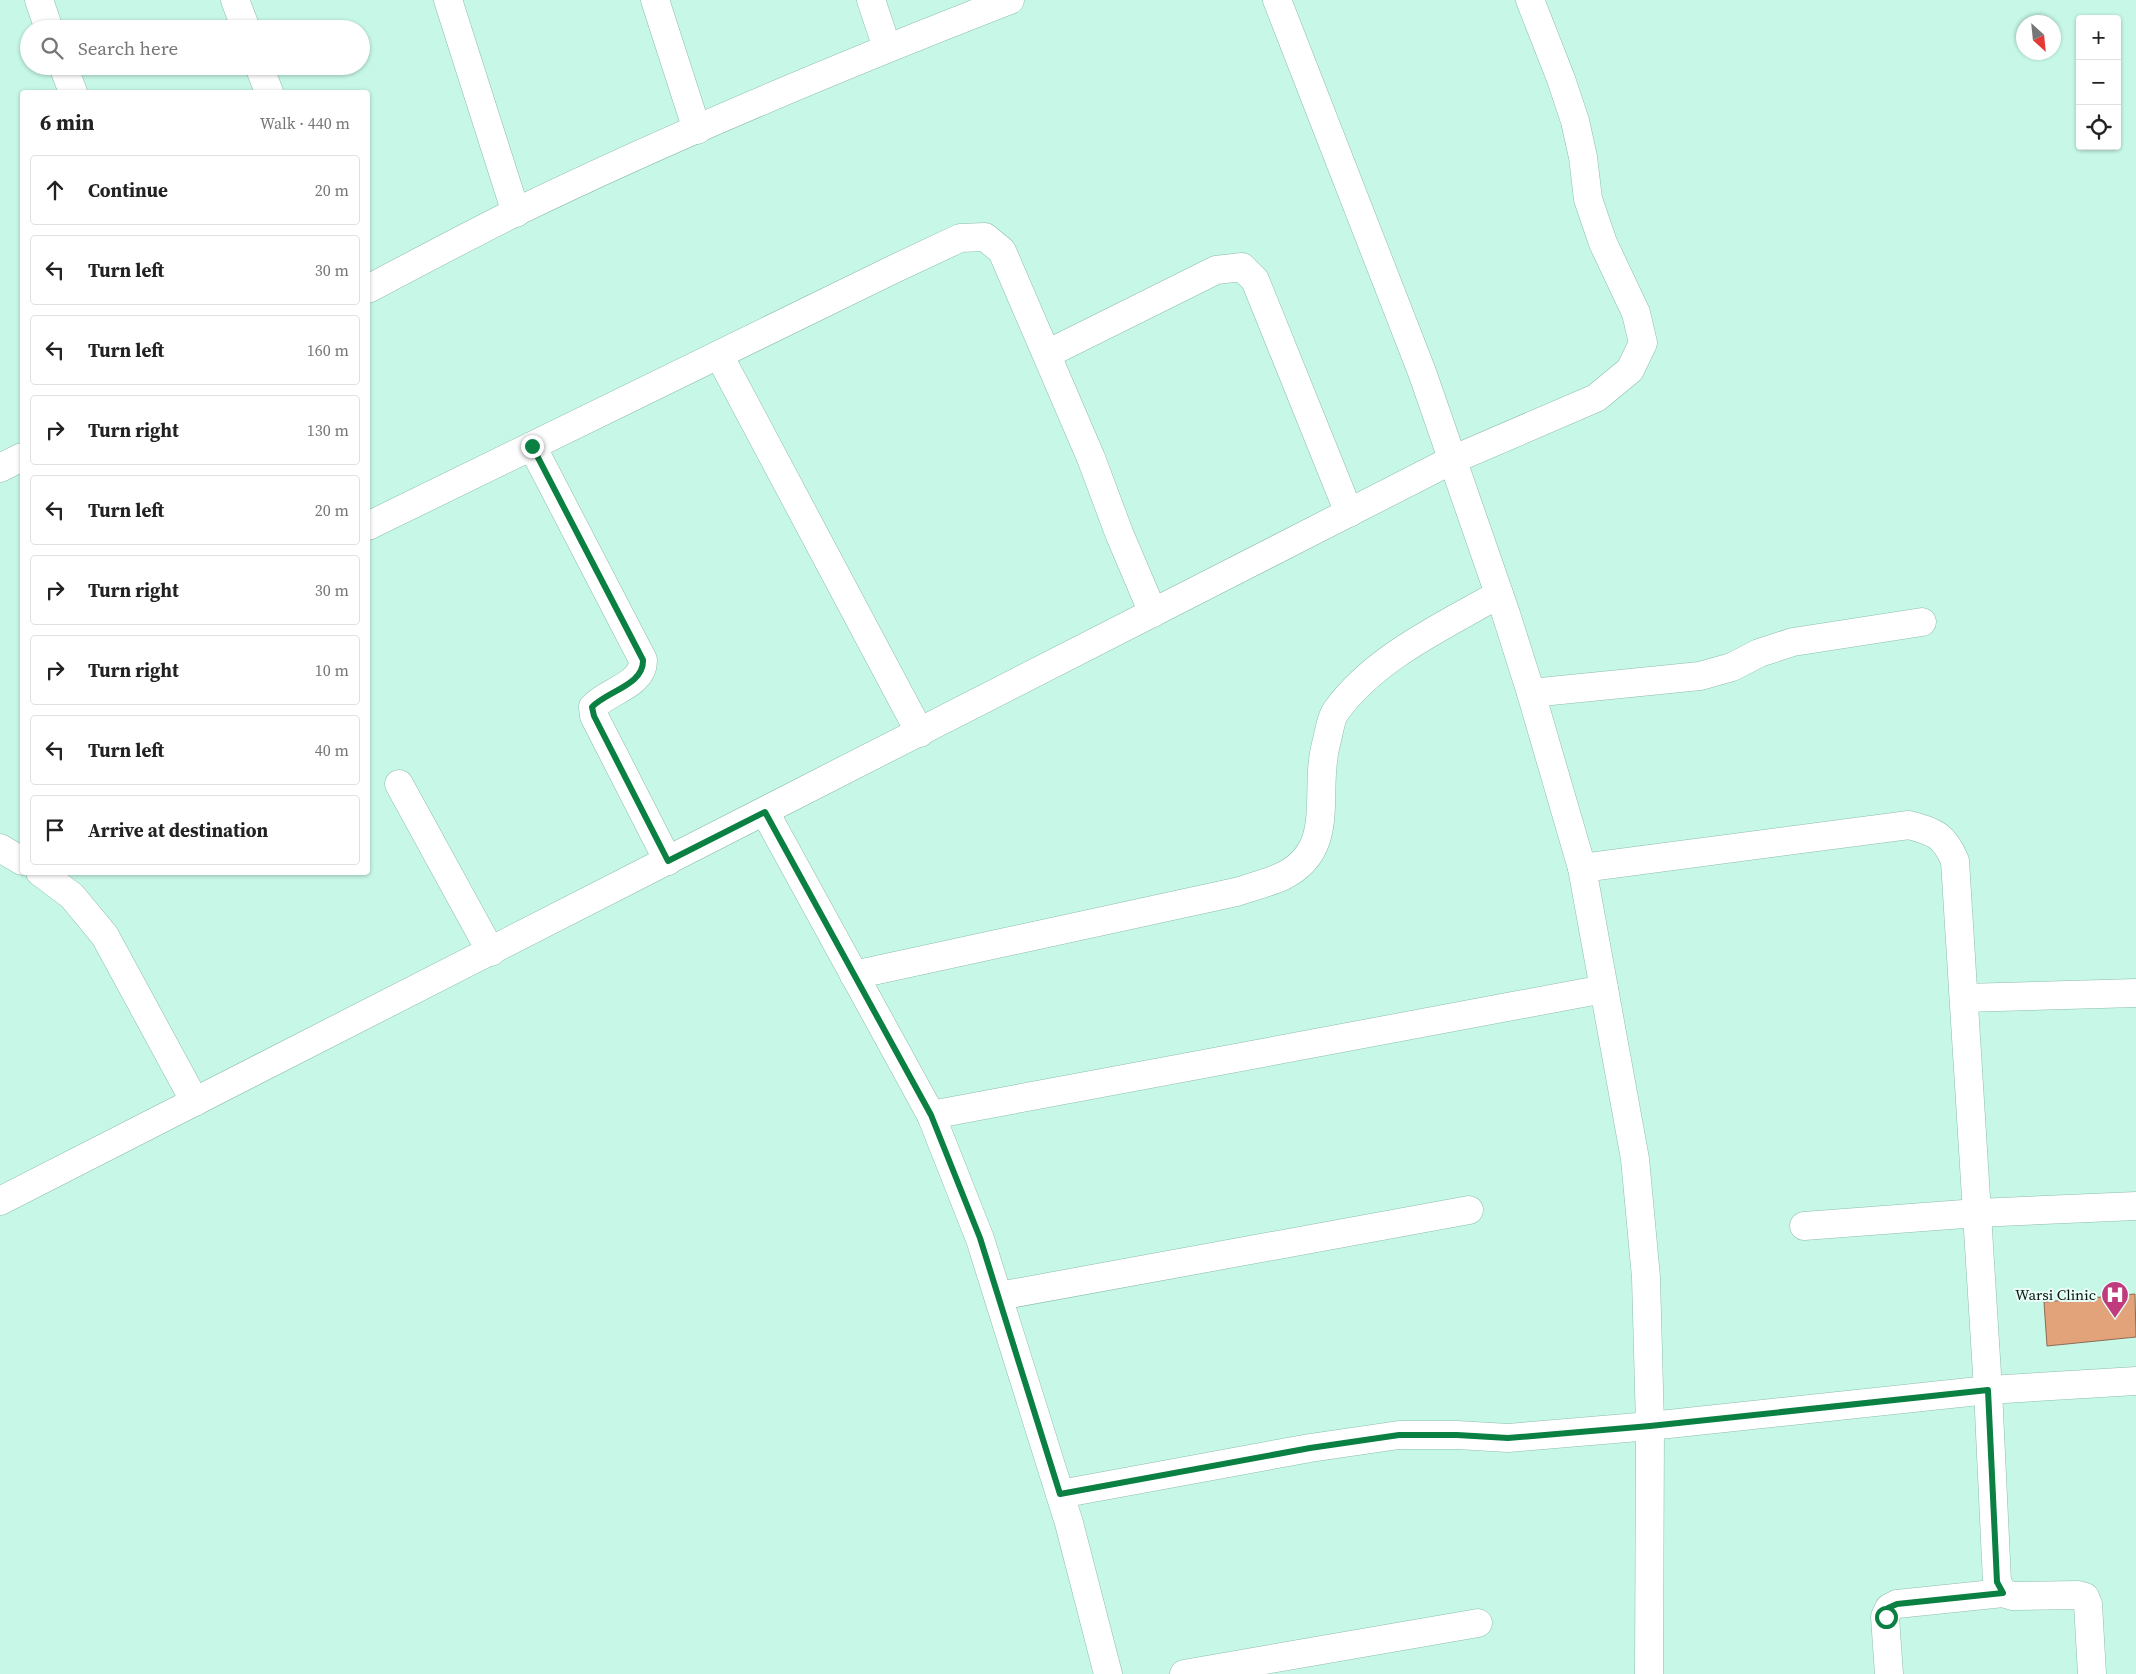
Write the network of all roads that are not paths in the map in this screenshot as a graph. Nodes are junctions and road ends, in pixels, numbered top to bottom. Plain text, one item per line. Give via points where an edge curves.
1 (39, 0) edge
2 (235, 0) edge
3 (448, 0) edge
4 (655, 0) edge
5 (871, 0) edge
6 (1010, 0) edge
7 (1277, 0) edge
8 (1530, 0) edge
9 (46, 20) edge
10 (243, 20) edge
11 (887, 48) junction
12 (66, 75) edge
13 (262, 75) edge
14 (72, 90) edge
15 (268, 90) edge
16 (697, 130) junction
17 (516, 212) junction
18 (370, 288) edge
19 (1047, 354) junction
20 (718, 355) junction
21 (532, 446) junction
22 (20, 458) edge
23 (1452, 460) junction
24 (0, 468) edge
25 (1349, 513) junction
26 (370, 525) edge
27 (1499, 594) junction
28 (1153, 613) junction
29 (1922, 622) dead end
30 (1531, 693) junction
31 (920, 732) junction
32 (399, 784) dead end
33 (765, 812) junction
34 (0, 848) edge
35 (20, 860) edge
36 (668, 861) junction
37 (1582, 868) junction
38 (44, 875) edge
39 (491, 952) junction
40 (854, 975) junction
41 (1604, 989) junction
42 (2136, 993) edge
43 (1964, 998) junction
44 (195, 1102) junction
45 (931, 1115) junction
46 (0, 1201) edge
47 (2136, 1206) edge
48 (1469, 1210) dead end
49 (1977, 1213) junction
50 (1804, 1226) dead end
51 (999, 1296) junction
52 (2136, 1381) edge
53 (1988, 1390) junction
54 (1650, 1426) junction
55 (1060, 1494) junction
56 (2003, 1593) junction
57 (1478, 1623) dead end
58 (1108, 1674) edge
59 (1184, 1674) edge
60 (1649, 1674) edge
61 (1889, 1674) edge
62 (2092, 1674) edge

1 - 9 street
2 - 10 street
3 - 17 street
4 - 16 street
5 - 11 street
6 - 11 street
7 - 23 street via 1422,372
8 - 23 street via 1575,121 1588,199 1603,243 1636,313 1643,343 1630,370 1596,398
11 - 16 street
12 - 14 street
13 - 15 street
16 - 17 street
17 - 18 street
19 - 20 street via 1002,251 985,237 960,238
19 - 25 street via 1216,270 1242,267 1255,280
19 - 28 street
20 - 21 street
20 - 31 street
21 - 26 street
21 - 36 street via 643,660 644,670 638,677 592,707
22 - 24 street
23 - 25 street
23 - 27 street
25 - 28 street
27 - 30 street
27 - 40 street via 1406,647 1360,683 1335,713 1323,756 1316,843 1307,860 1283,876 1236,892
28 - 31 street
29 - 30 street via 1793,642 1759,653 1732,667 1700,676
30 - 37 street
31 - 33 street
32 - 39 street
33 - 36 street
33 - 40 street
34 - 35 street
36 - 39 street
37 - 41 street
37 - 43 street via 1909,825 1934,832 1948,845 1955,861
38 - 44 street via 72,896 105,936
39 - 44 street
40 - 45 street
41 - 45 street
41 - 54 street via 1635,1159 1646,1277
42 - 43 street
43 - 49 street
44 - 46 street
45 - 51 street via 980,1238
47 - 49 street
48 - 51 street
49 - 50 street
49 - 53 street
51 - 55 street
52 - 53 street
53 - 54 street
53 - 56 street via 1997,1582
54 - 55 street via 1508,1438 1399,1435
54 - 60 street
55 - 58 street
56 - 61 street via 1897,1604 1888,1608
56 - 62 street via 2086,1597
57 - 59 street

